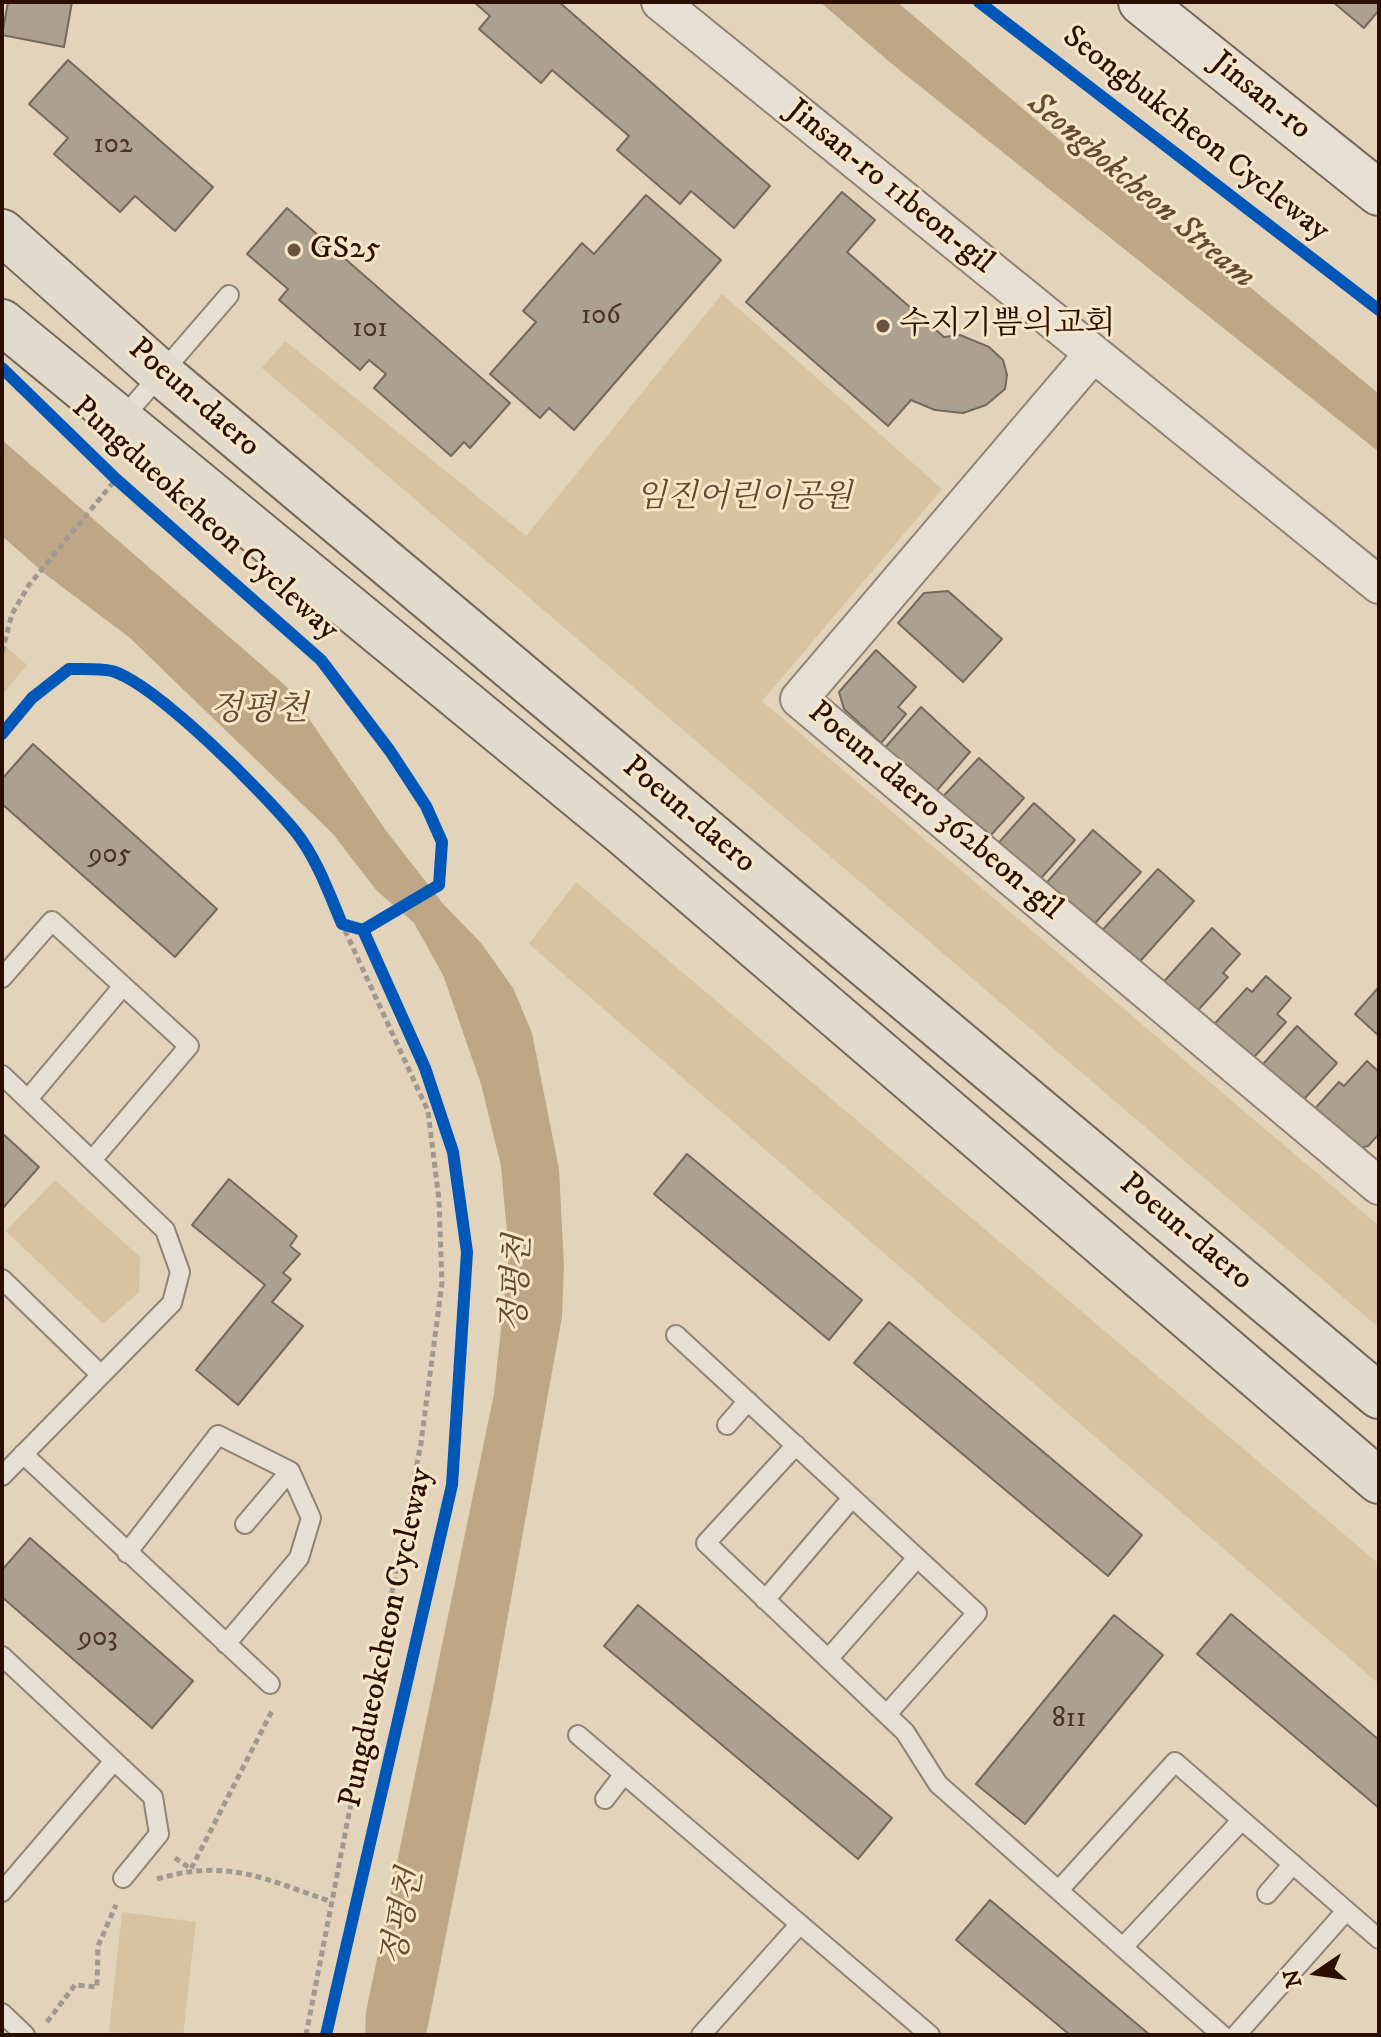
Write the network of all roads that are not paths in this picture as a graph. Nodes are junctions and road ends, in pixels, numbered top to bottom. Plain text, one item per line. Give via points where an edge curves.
1 (660, 2) edge
2 (1141, 2) edge
3 (1379, 193) edge
4 (2, 232) edge
5 (229, 295) dead end
6 (2, 322) edge
7 (1093, 354) junction
8 (163, 375) junction
9 (121, 420) junction
10 (1379, 585) edge
11 (2, 978) edge
12 (123, 986) junction
13 (2, 1075) edge
14 (28, 1099) junction
15 (93, 1159) junction
16 (1379, 1186) edge
17 (2, 1279) edge
18 (676, 1335) dead end
19 (101, 1375) junction
20 (1379, 1396) edge
21 (748, 1401) junction
22 (727, 1425) dead end
23 (796, 1445) junction
24 (23, 1454) junction
25 (290, 1471) junction
26 (2, 1476) edge
27 (1379, 1481) edge
28 (852, 1498) junction
29 (245, 1524) dead end
30 (127, 1553) junction
31 (917, 1558) junction
32 (765, 1600) junction
33 (226, 1644) junction
34 (2, 1656) edge
35 (829, 1658) junction
36 (270, 1684) road end
37 (887, 1714) junction
38 (578, 1735) dead end
39 (114, 1761) junction
40 (624, 1774) junction
41 (605, 1799) dead end
42 (1242, 1820) junction
43 (1293, 1864) junction
44 (123, 1878) dead end
45 (1059, 1890) junction
46 (2, 1892) edge
47 (1267, 1894) dead end
48 (1346, 1911) junction
49 (800, 1924) junction
50 (1379, 1939) edge
51 (1123, 1947) junction
52 (2, 2013) edge
53 (25, 2035) edge
54 (701, 2035) edge
55 (930, 2035) edge
56 (1222, 2035) edge
57 (1236, 2035) edge

1 - 7 street, Jinsan-ro 11beon-gil
2 - 3 street, Jinsan-ro
4 - 8 main road, Poeun-daero
5 - 8 lane
6 - 9 main road, Poeun-daero
7 - 10 street, Jinsan-ro 11beon-gil
7 - 16 street, Poeun-daero 362beon-gil via 799,699
8 - 9 lane
8 - 20 main road, Poeun-daero
9 - 27 main road, Poeun-daero via 622,832
11 - 12 lane via 52,921
12 - 14 lane
12 - 15 lane via 189,1046
13 - 14 lane
14 - 15 lane
15 - 19 lane via 165,1230 180,1272 172,1303
17 - 19 lane
18 - 21 lane
19 - 24 lane
21 - 22 lane
21 - 23 lane
23 - 28 lane
23 - 32 lane via 706,1543
24 - 26 lane
24 - 30 lane
25 - 29 lane
25 - 30 lane via 218,1435
25 - 33 lane via 311,1518 299,1558
28 - 31 lane
28 - 32 lane
30 - 33 lane
31 - 35 lane
31 - 37 lane via 977,1613
32 - 35 lane
33 - 36 lane
34 - 39 lane
35 - 37 lane
37 - 45 lane via 938,1784
38 - 40 lane
39 - 44 lane via 153,1797 158,1815 159,1834
39 - 46 lane
40 - 41 lane
40 - 49 lane
42 - 43 lane
42 - 45 lane via 1175,1762
42 - 51 lane
43 - 47 lane
43 - 48 lane
45 - 51 lane
48 - 50 lane
48 - 57 lane
49 - 54 lane
49 - 55 lane
51 - 56 lane
52 - 53 lane

